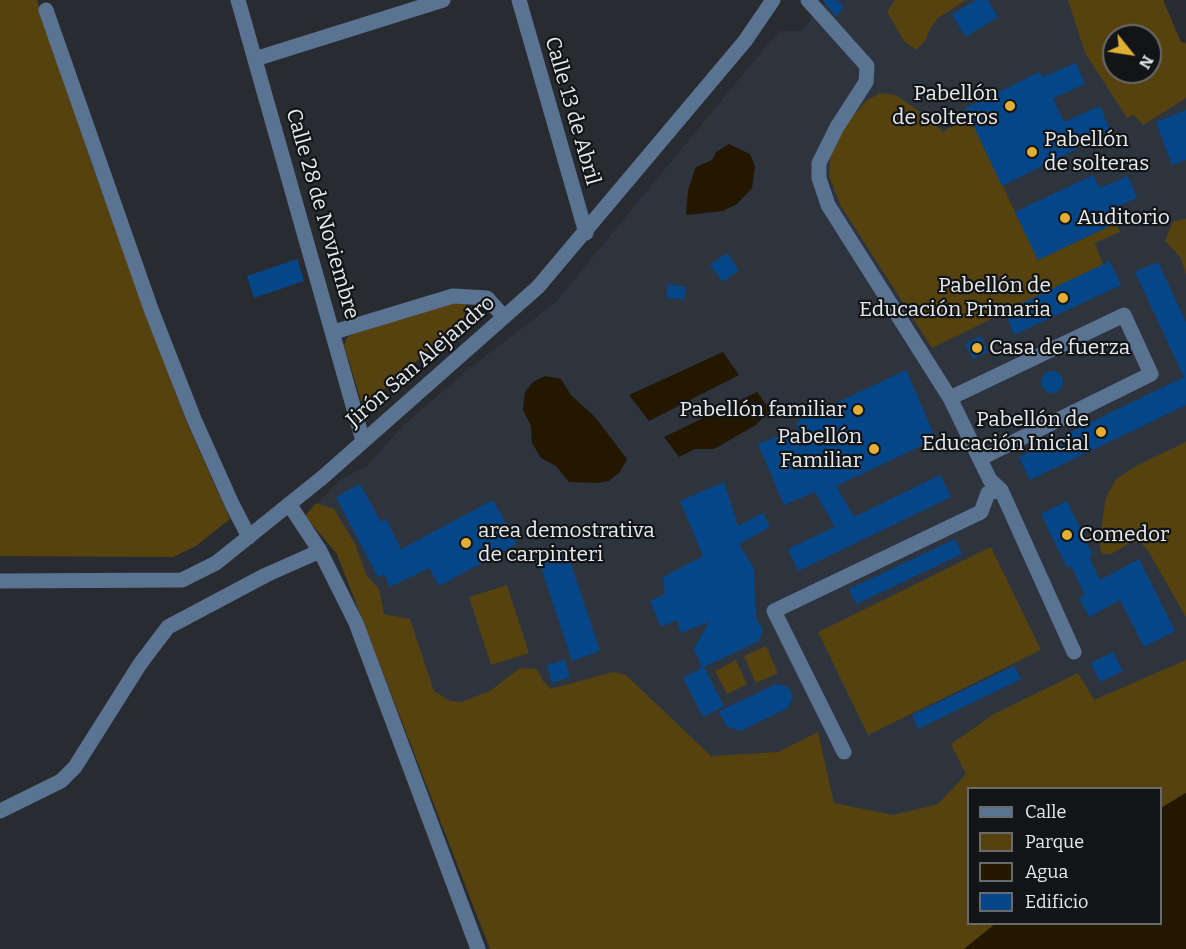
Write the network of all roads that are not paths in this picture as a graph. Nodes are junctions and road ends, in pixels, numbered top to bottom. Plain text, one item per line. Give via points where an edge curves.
1 (238, 0) edge
2 (443, 0) edge
3 (519, 0) edge
4 (773, 0) edge
5 (808, 0) edge
6 (46, 9) dead end
7 (255, 59) junction
8 (585, 233) junction
9 (504, 317) junction
10 (334, 332) junction
11 (950, 398) junction
12 (363, 441) junction
13 (981, 458) junction
14 (1001, 490) junction
15 (289, 504) junction
16 (249, 537) junction
17 (320, 551) junction
18 (0, 581) edge
19 (1074, 652) dead end
20 (843, 752) dead end
21 (0, 811) edge
22 (478, 949) edge

1 - 7 street, Calle 28 de Noviembre
2 - 7 street
3 - 8 street, Calle 13 de Abril
4 - 8 street, Jirón San Alejandro via 745,42
5 - 11 street via 867,66 866,82 819,163 819,178 828,205
6 - 16 street via 151,309 199,429
7 - 10 street, Calle 28 de Noviembre
8 - 9 street, Jirón San Alejandro via 538,287
9 - 10 street via 487,298 453,296
9 - 12 street, Jirón San Alejandro
10 - 12 street, Calle 28 de Noviembre
11 - 13 street
11 - 13 street via 1124,315 1151,374
12 - 15 street, Jirón San Alejandro
13 - 14 street via 990,480
14 - 19 street
14 - 20 street via 988,493 981,512 774,611
15 - 16 street, Jirón San Alejandro
15 - 17 street
16 - 18 street, Jirón San Alejandro via 216,563 182,580
17 - 21 street via 168,627 75,767 61,781
17 - 22 street via 356,623

